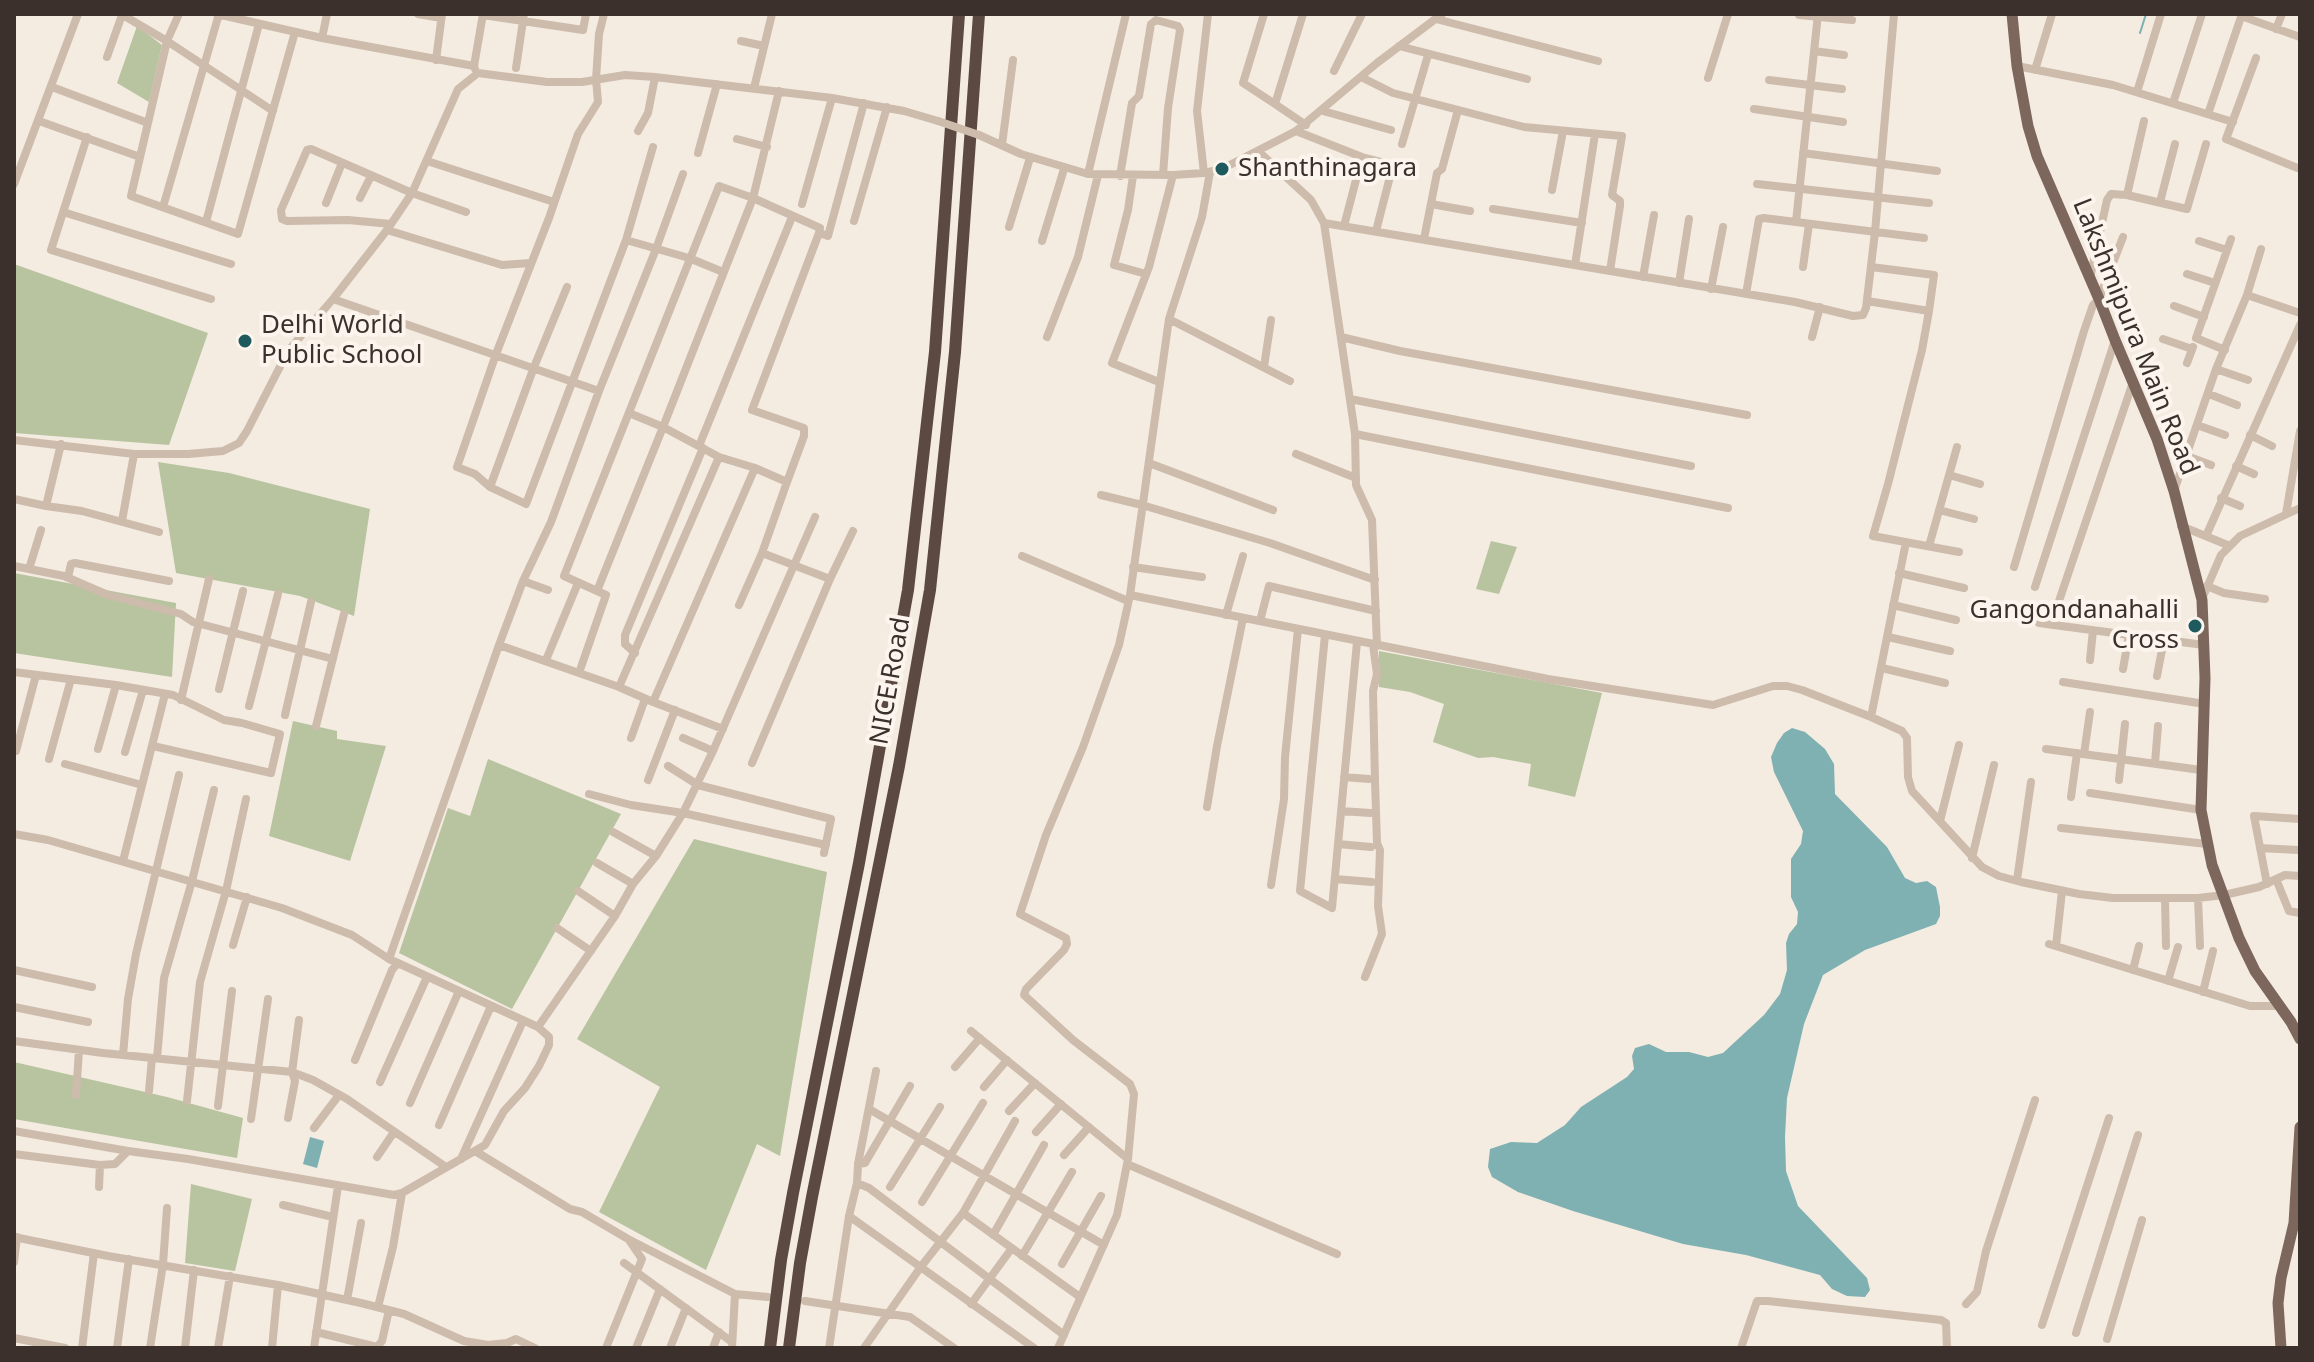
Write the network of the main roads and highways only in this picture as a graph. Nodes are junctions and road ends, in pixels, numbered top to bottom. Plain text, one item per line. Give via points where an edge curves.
1 (959, 14) edge
2 (979, 14) edge
3 (2012, 14) edge
4 (2300, 1039) edge
5 (2300, 1127) edge
6 (770, 1348) edge
7 (789, 1348) edge
8 (2281, 1348) edge

1 - 6 highway, NICE Road via 935,352 908,590 793,1193
2 - 7 highway, NICE Road via 955,352 930,590 812,1197
3 - 4 main road, Lakshmipura Main Road via 2017,66 2037,156 2157,439 2202,600 2201,810 2212,865 2255,971
5 - 8 main road via 2294,1223 2278,1303

